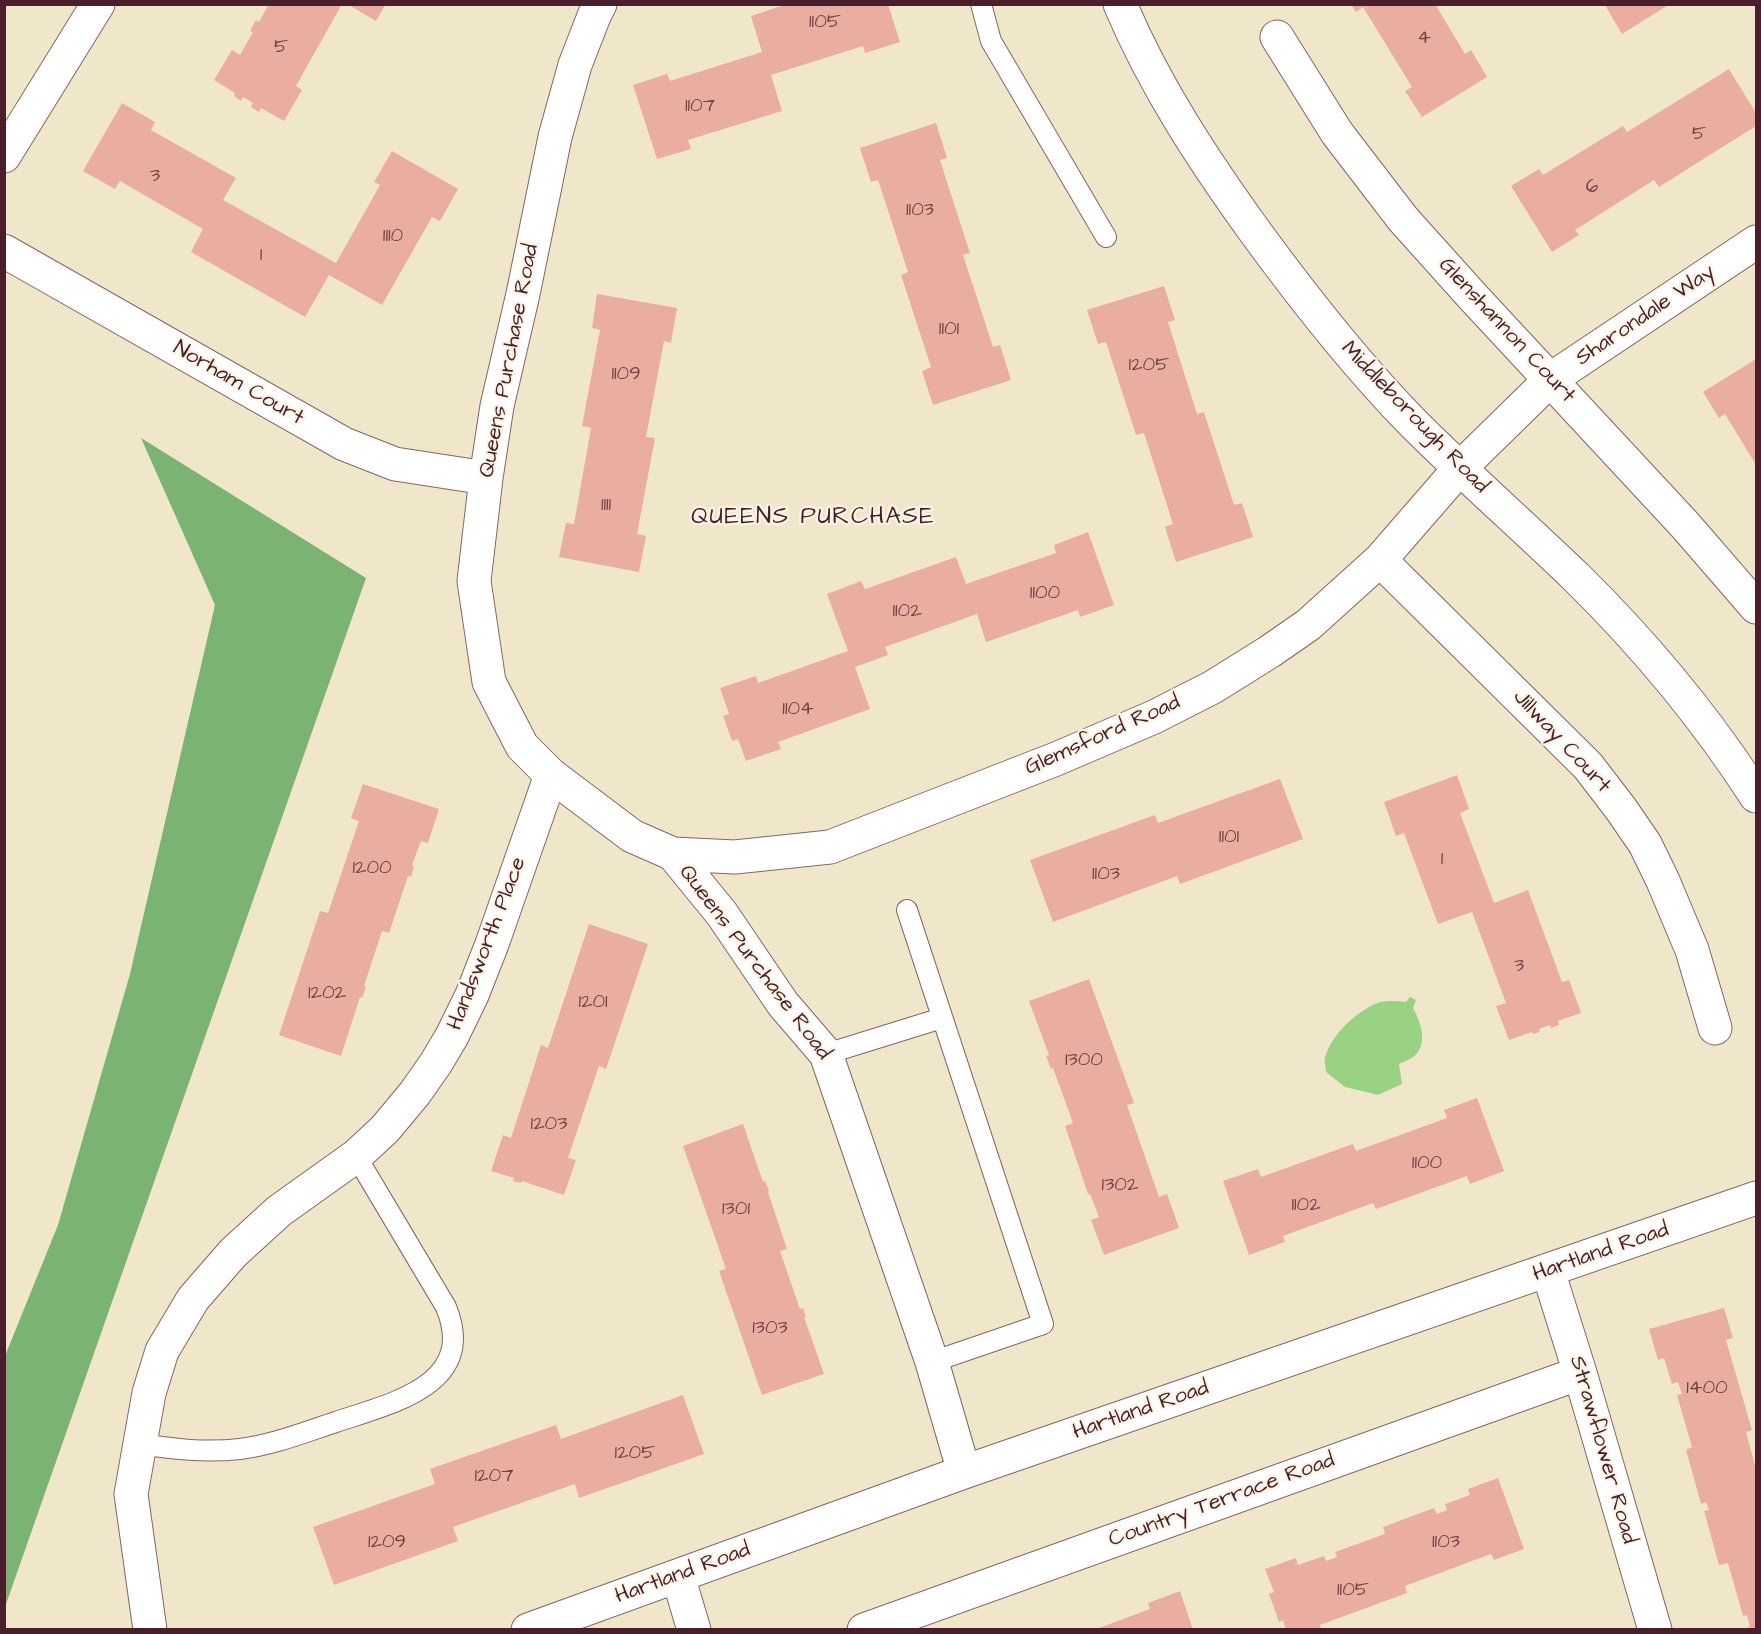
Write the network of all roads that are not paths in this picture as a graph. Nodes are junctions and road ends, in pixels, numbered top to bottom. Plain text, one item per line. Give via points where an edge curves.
1 (98, 4) edge
2 (600, 4) edge
3 (981, 4) edge
4 (1120, 4) edge
5 (1277, 37) dead end
6 (4, 156) edge
7 (1106, 237) dead end
8 (1756, 242) edge
9 (4, 251) edge
10 (1551, 379) junction
11 (1460, 468) junction
12 (486, 478) junction
13 (1380, 560) junction
14 (1756, 608) edge
15 (551, 775) junction
16 (1756, 796) edge
17 (673, 854) junction
18 (907, 910) dead end
19 (942, 1018) junction
20 (1715, 1028) dead end
21 (826, 1054) junction
22 (356, 1156) junction
23 (1756, 1198) edge
24 (1548, 1271) junction
25 (932, 1362) junction
26 (1580, 1373) junction
27 (140, 1444) junction
28 (964, 1472) junction
29 (678, 1576) junction
30 (150, 1629) edge
31 (528, 1629) edge
32 (694, 1629) edge
33 (864, 1629) edge
34 (1655, 1629) edge

1 - 6 street
2 - 12 street, Queens Purchase Road via 575,65 555,137 497,406
3 - 7 lane via 991,41
4 - 11 street, Middleborough Road via 1173,108 1215,176 1269,251 1365,372
5 - 10 street, Glenshannon Court via 1337,134 1403,219
8 - 10 street, Sharondale Way
9 - 12 street, Norham Court via 344,444 395,464
10 - 11 street, Sharondale Way
10 - 14 street, Glenshannon Court
11 - 13 street, Glemsford Road
11 - 16 street, Middleborough Road via 1578,579 1674,684
12 - 15 street, Queens Purchase Road via 474,581 489,682 522,746
13 - 17 street, Glemsford Road via 1308,625 1213,687 1056,759 830,847 735,857
13 - 20 street, Jillway Court via 1588,766 1621,809 1645,844 1667,891 1692,950
15 - 17 street, Queens Purchase Road via 632,836
15 - 22 street, Handsworth Place via 492,944 452,1036 415,1093
17 - 21 street, Queens Purchase Road via 722,914 783,1004
18 - 19 lane
19 - 21 lane
19 - 25 lane via 1043,1323
21 - 25 street, Queens Purchase Road
22 - 27 street, Handsworth Place via 279,1211 233,1253 193,1299 162,1351
22 - 27 lane via 446,1307 454,1340 444,1368 436,1378 398,1401 281,1440 240,1449 196,1451
23 - 24 street, Hartland Road
24 - 26 street, Strawflower Road
24 - 28 street, Hartland Road
25 - 28 street, Queens Purchase Road
26 - 33 street, Country Terrace Road
26 - 34 street, Strawflower Road
27 - 30 street, Handsworth Place via 131,1494
28 - 29 street, Hartland Road
29 - 31 street, Hartland Road
29 - 32 street

